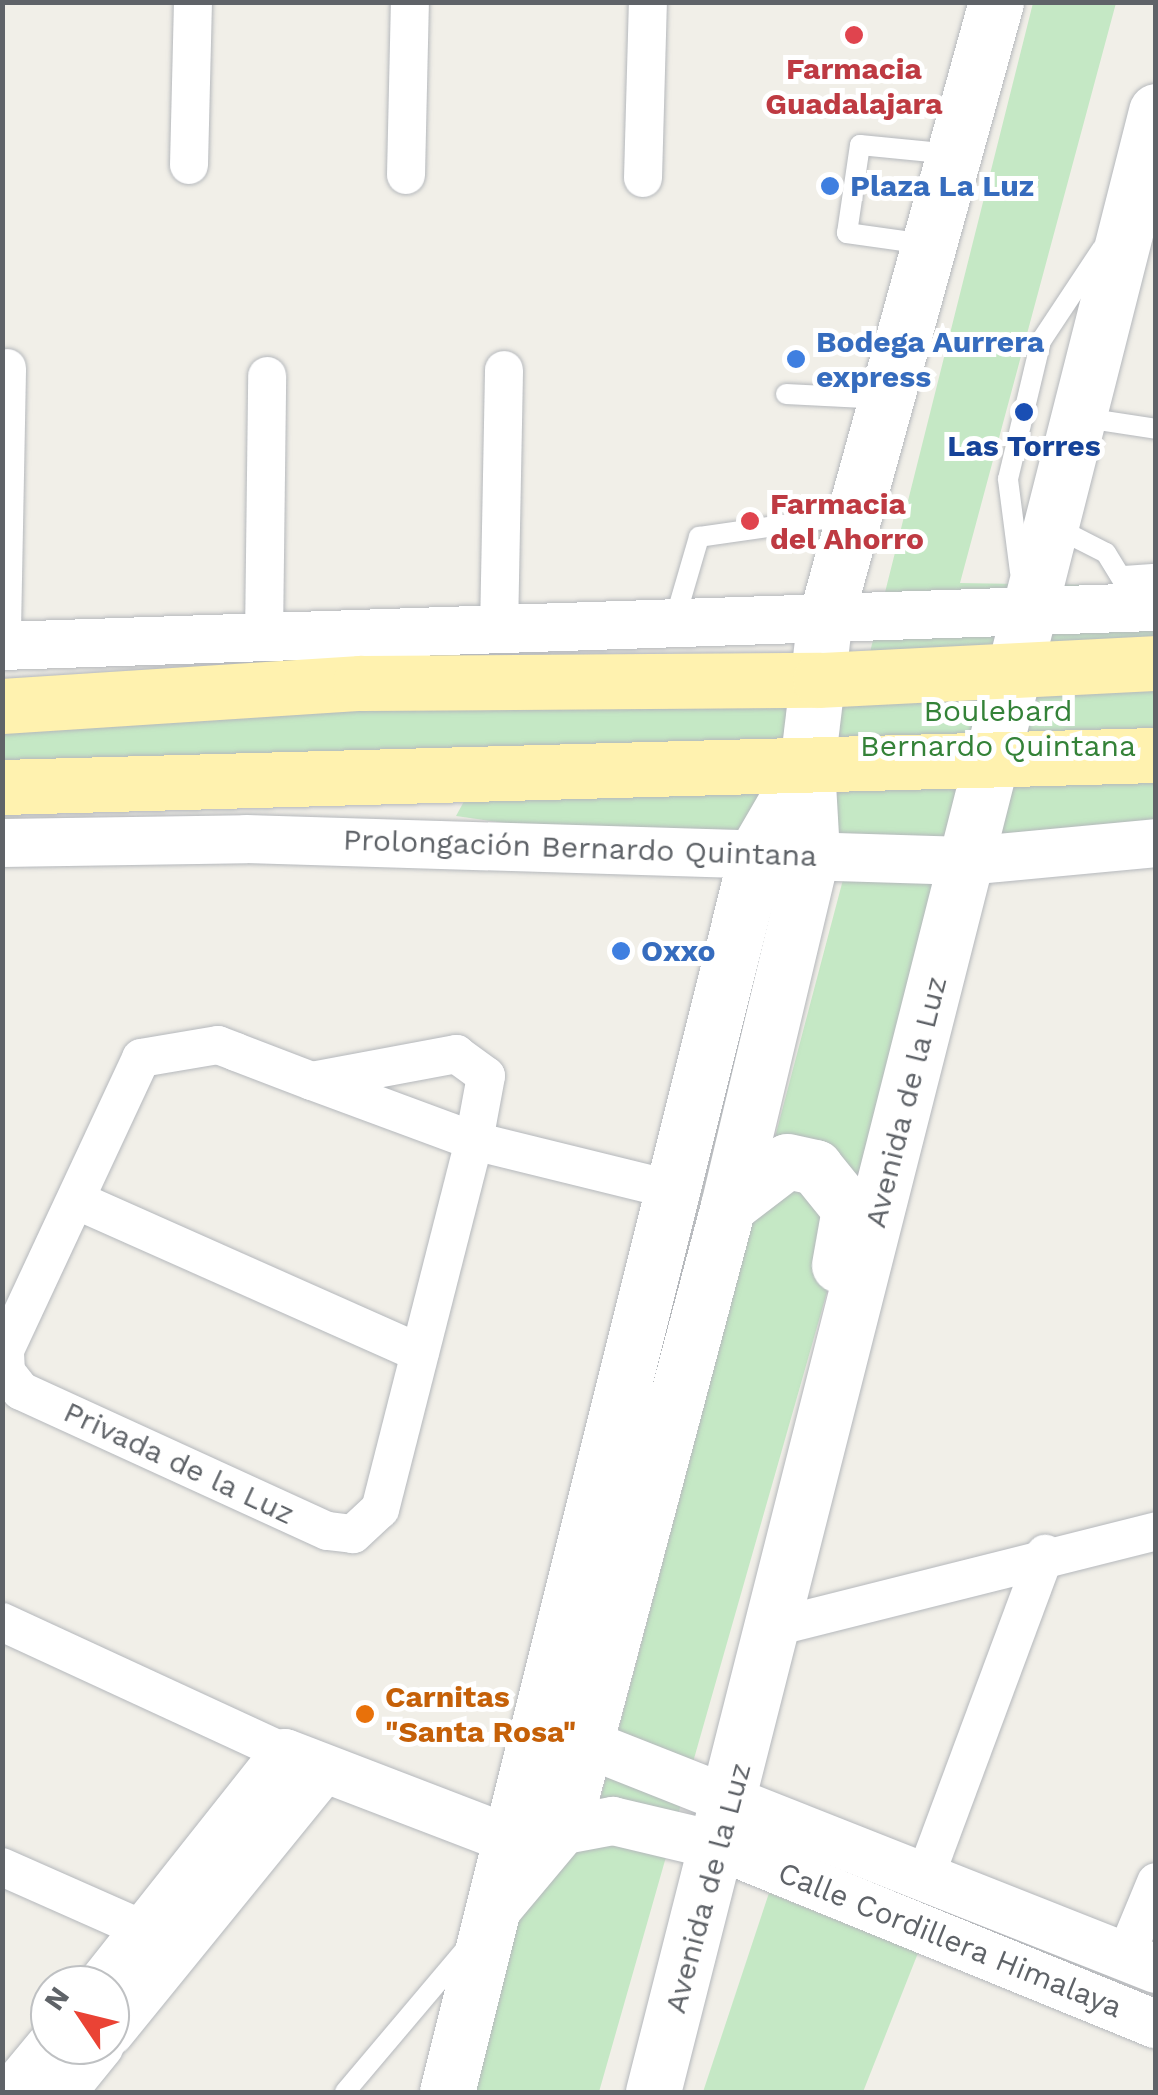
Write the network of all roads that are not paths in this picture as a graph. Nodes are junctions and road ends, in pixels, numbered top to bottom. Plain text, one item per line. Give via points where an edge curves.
1 (193, 2) edge
2 (410, 2) edge
3 (648, 2) edge
4 (996, 2) edge
5 (1156, 111) edge
6 (954, 154) junction
7 (190, 165) dead end
8 (406, 175) dead end
9 (643, 178) dead end
10 (1142, 183) edge
11 (930, 244) junction
12 (7, 368) dead end
13 (504, 370) dead end
14 (267, 376) dead end
15 (786, 394) dead end
16 (887, 400) junction
17 (1076, 417) junction
18 (1156, 429) edge
19 (855, 515) junction
20 (1048, 523) junction
21 (1144, 591) edge
22 (1025, 614) junction
23 (824, 624) junction
24 (672, 628) junction
25 (2, 631) edge
26 (499, 632) junction
27 (264, 638) junction
28 (2, 646) edge
29 (1156, 663) edge
30 (1012, 670) junction
31 (820, 680) junction
32 (2, 706) edge
33 (1156, 755) edge
34 (990, 764) junction
35 (807, 765) junction
36 (17, 786) edge
37 (1156, 843) edge
38 (4, 847) edge
39 (758, 851) junction
40 (812, 854) junction
41 (966, 861) junction
42 (312, 1081) junction
43 (474, 1142) junction
44 (670, 1189) junction
45 (76, 1200) junction
46 (728, 1206) junction
47 (420, 1354) junction
48 (1156, 1531) edge
49 (797, 1538) junction
50 (1045, 1554) junction
51 (2, 1622) edge
52 (774, 1626) junction
53 (585, 1743) junction
54 (303, 1763) junction
55 (726, 1823) junction
56 (536, 1834) junction
57 (2, 1867) edge
58 (924, 1876) junction
59 (1156, 1882) edge
60 (495, 1910) junction
61 (161, 1937) junction
62 (1140, 1963) edge
63 (126, 1965) edge
64 (130, 1995) edge
65 (1156, 2024) edge
66 (34, 2065) edge
67 (84, 2065) edge
68 (12, 2092) edge
69 (62, 2092) edge
70 (345, 2092) edge
71 (447, 2092) edge
72 (653, 2092) edge

1 - 7 street
2 - 8 street
3 - 9 street
4 - 6 main road
5 - 10 main road, Avenida de la Luz
6 - 11 main road
6 - 11 lane via 860,145 846,232
10 - 17 main road, Avenida de la Luz
10 - 22 lane via 1041,341 1008,479
11 - 16 main road
12 - 25 street
13 - 26 street
14 - 27 street
15 - 16 lane
16 - 19 main road
17 - 18 lane
17 - 20 main road, Avenida de la Luz
19 - 23 main road
19 - 24 lane via 699,537
20 - 21 lane via 1106,553
20 - 22 main road, Avenida de la Luz
21 - 22 street
22 - 23 street
22 - 30 main road, Avenida de la Luz
23 - 24 street
23 - 31 main road
24 - 26 street
26 - 27 street
27 - 28 street
29 - 30 main road
30 - 31 main road
30 - 34 main road, Avenida de la Luz
31 - 32 main road via 360,683
31 - 35 main road
33 - 34 main road
34 - 35 main road
34 - 41 main road, Avenida de la Luz
35 - 36 main road
35 - 39 main road
35 - 40 main road
36 - 38 street
37 - 41 street, Prolongación Bernardo Quintana
38 - 39 street, Prolongación Bernardo Quintana
39 - 40 street, Prolongación Bernardo Quintana
39 - 44 main road
40 - 41 street, Prolongación Bernardo Quintana
40 - 46 main road
41 - 49 main road, Avenida de la Luz
42 - 43 street, Privada de la Luz
42 - 43 street, Privada de la Luz via 456,1054 477,1061 486,1076
42 - 45 street, Privada de la Luz via 218,1045 141,1058
43 - 44 street, Privada de la Luz
43 - 47 street, Privada de la Luz
44 - 56 main road
45 - 47 street
45 - 47 street, Privada de la Luz via 5,1350 12,1384 326,1531 353,1534 380,1508
46 - 49 main road via 771,1169 804,1161 830,1176 849,1209 792,1460
46 - 53 main road
48 - 50 street
49 - 52 main road, Avenida de la Luz
50 - 52 street
50 - 58 street
51 - 54 street
52 - 55 main road, Avenida de la Luz
53 - 55 street, Calle Cordillera Himalaya
53 - 56 main road
54 - 56 street
54 - 61 street
55 - 56 street, Calle Cordillera Himalaya via 613,1821
55 - 58 street, Calle Cordillera Himalaya
55 - 65 street, Calle Cordillera Himalaya
55 - 72 main road, Avenida de la Luz
56 - 60 main road
57 - 61 street
58 - 62 street, Calle Cordillera Himalaya
59 - 62 street
60 - 70 lane
60 - 71 main road
61 - 63 street
61 - 64 street
66 - 68 street
67 - 69 street

